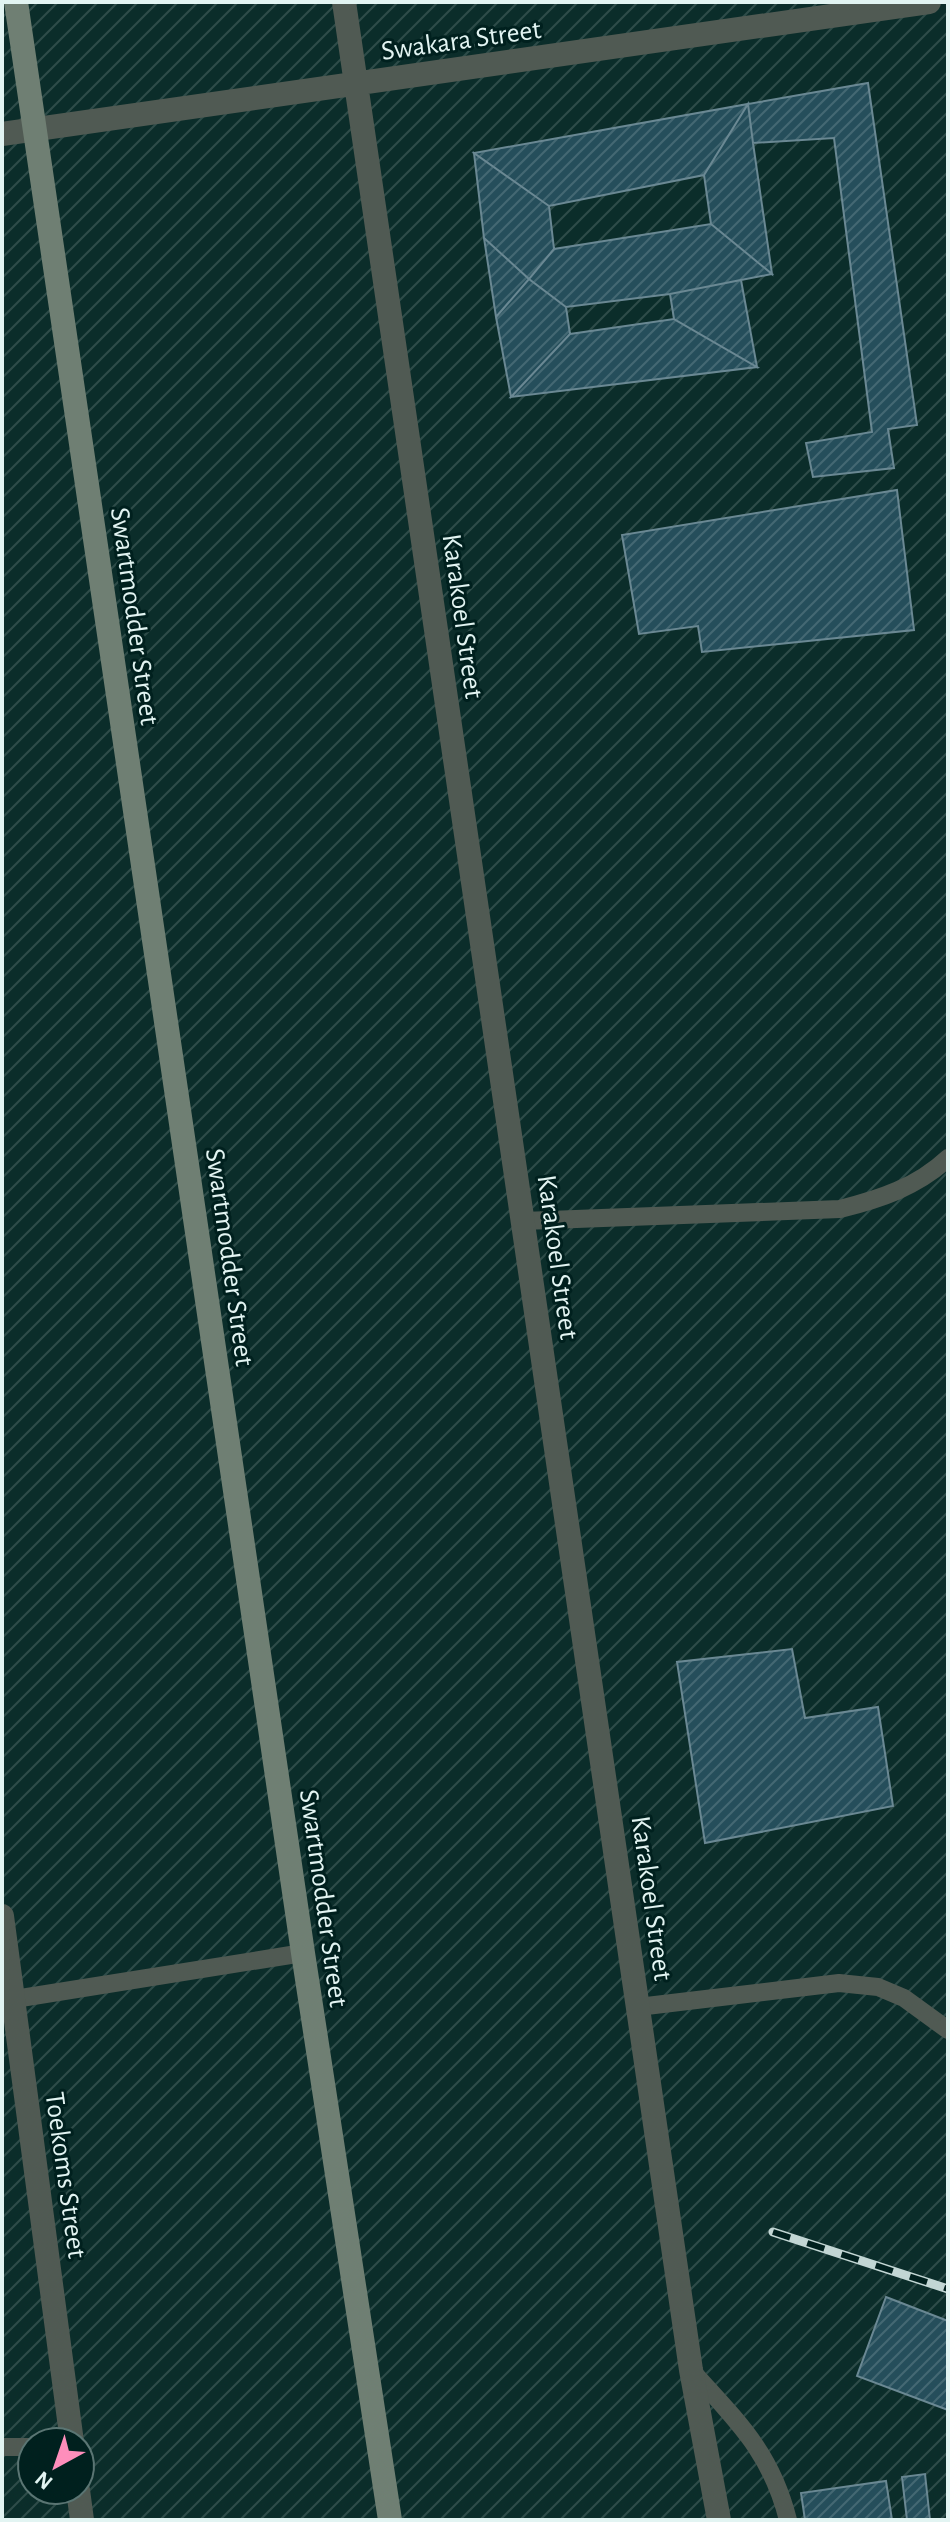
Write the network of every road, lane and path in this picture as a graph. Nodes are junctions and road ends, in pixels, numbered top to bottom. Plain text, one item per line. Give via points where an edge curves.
1 (16, 2) edge
2 (344, 2) edge
3 (926, 2) edge
4 (356, 85) junction
5 (34, 128) junction
6 (2, 134) edge
7 (948, 1158) edge
8 (523, 1221) junction
9 (2, 1916) edge
10 (303, 1953) junction
11 (7, 2000) edge
12 (638, 2007) junction
13 (948, 2030) edge
14 (691, 2370) junction
15 (70, 2426) edge
16 (390, 2520) edge
17 (719, 2520) edge
18 (788, 2520) edge

1 - 5 main road, Swartmodder Street
2 - 4 street, Karakoel Street
3 - 4 street, Swakara Street
4 - 5 street, Swakara Street
4 - 8 street, Karakoel Street
5 - 6 street, Swakara Street
5 - 10 main road, Swartmodder Street
7 - 8 lane via 911,1186 840,1209
8 - 12 street, Karakoel Street
9 - 11 street, Toekoms Street
10 - 11 lane
10 - 16 main road, Swartmodder Street
11 - 15 street, Toekoms Street
12 - 13 lane via 839,1983 878,1987 904,1998
12 - 14 street, Karakoel Street
14 - 17 street, Karakoel Street
14 - 18 lane via 765,2457 779,2483

